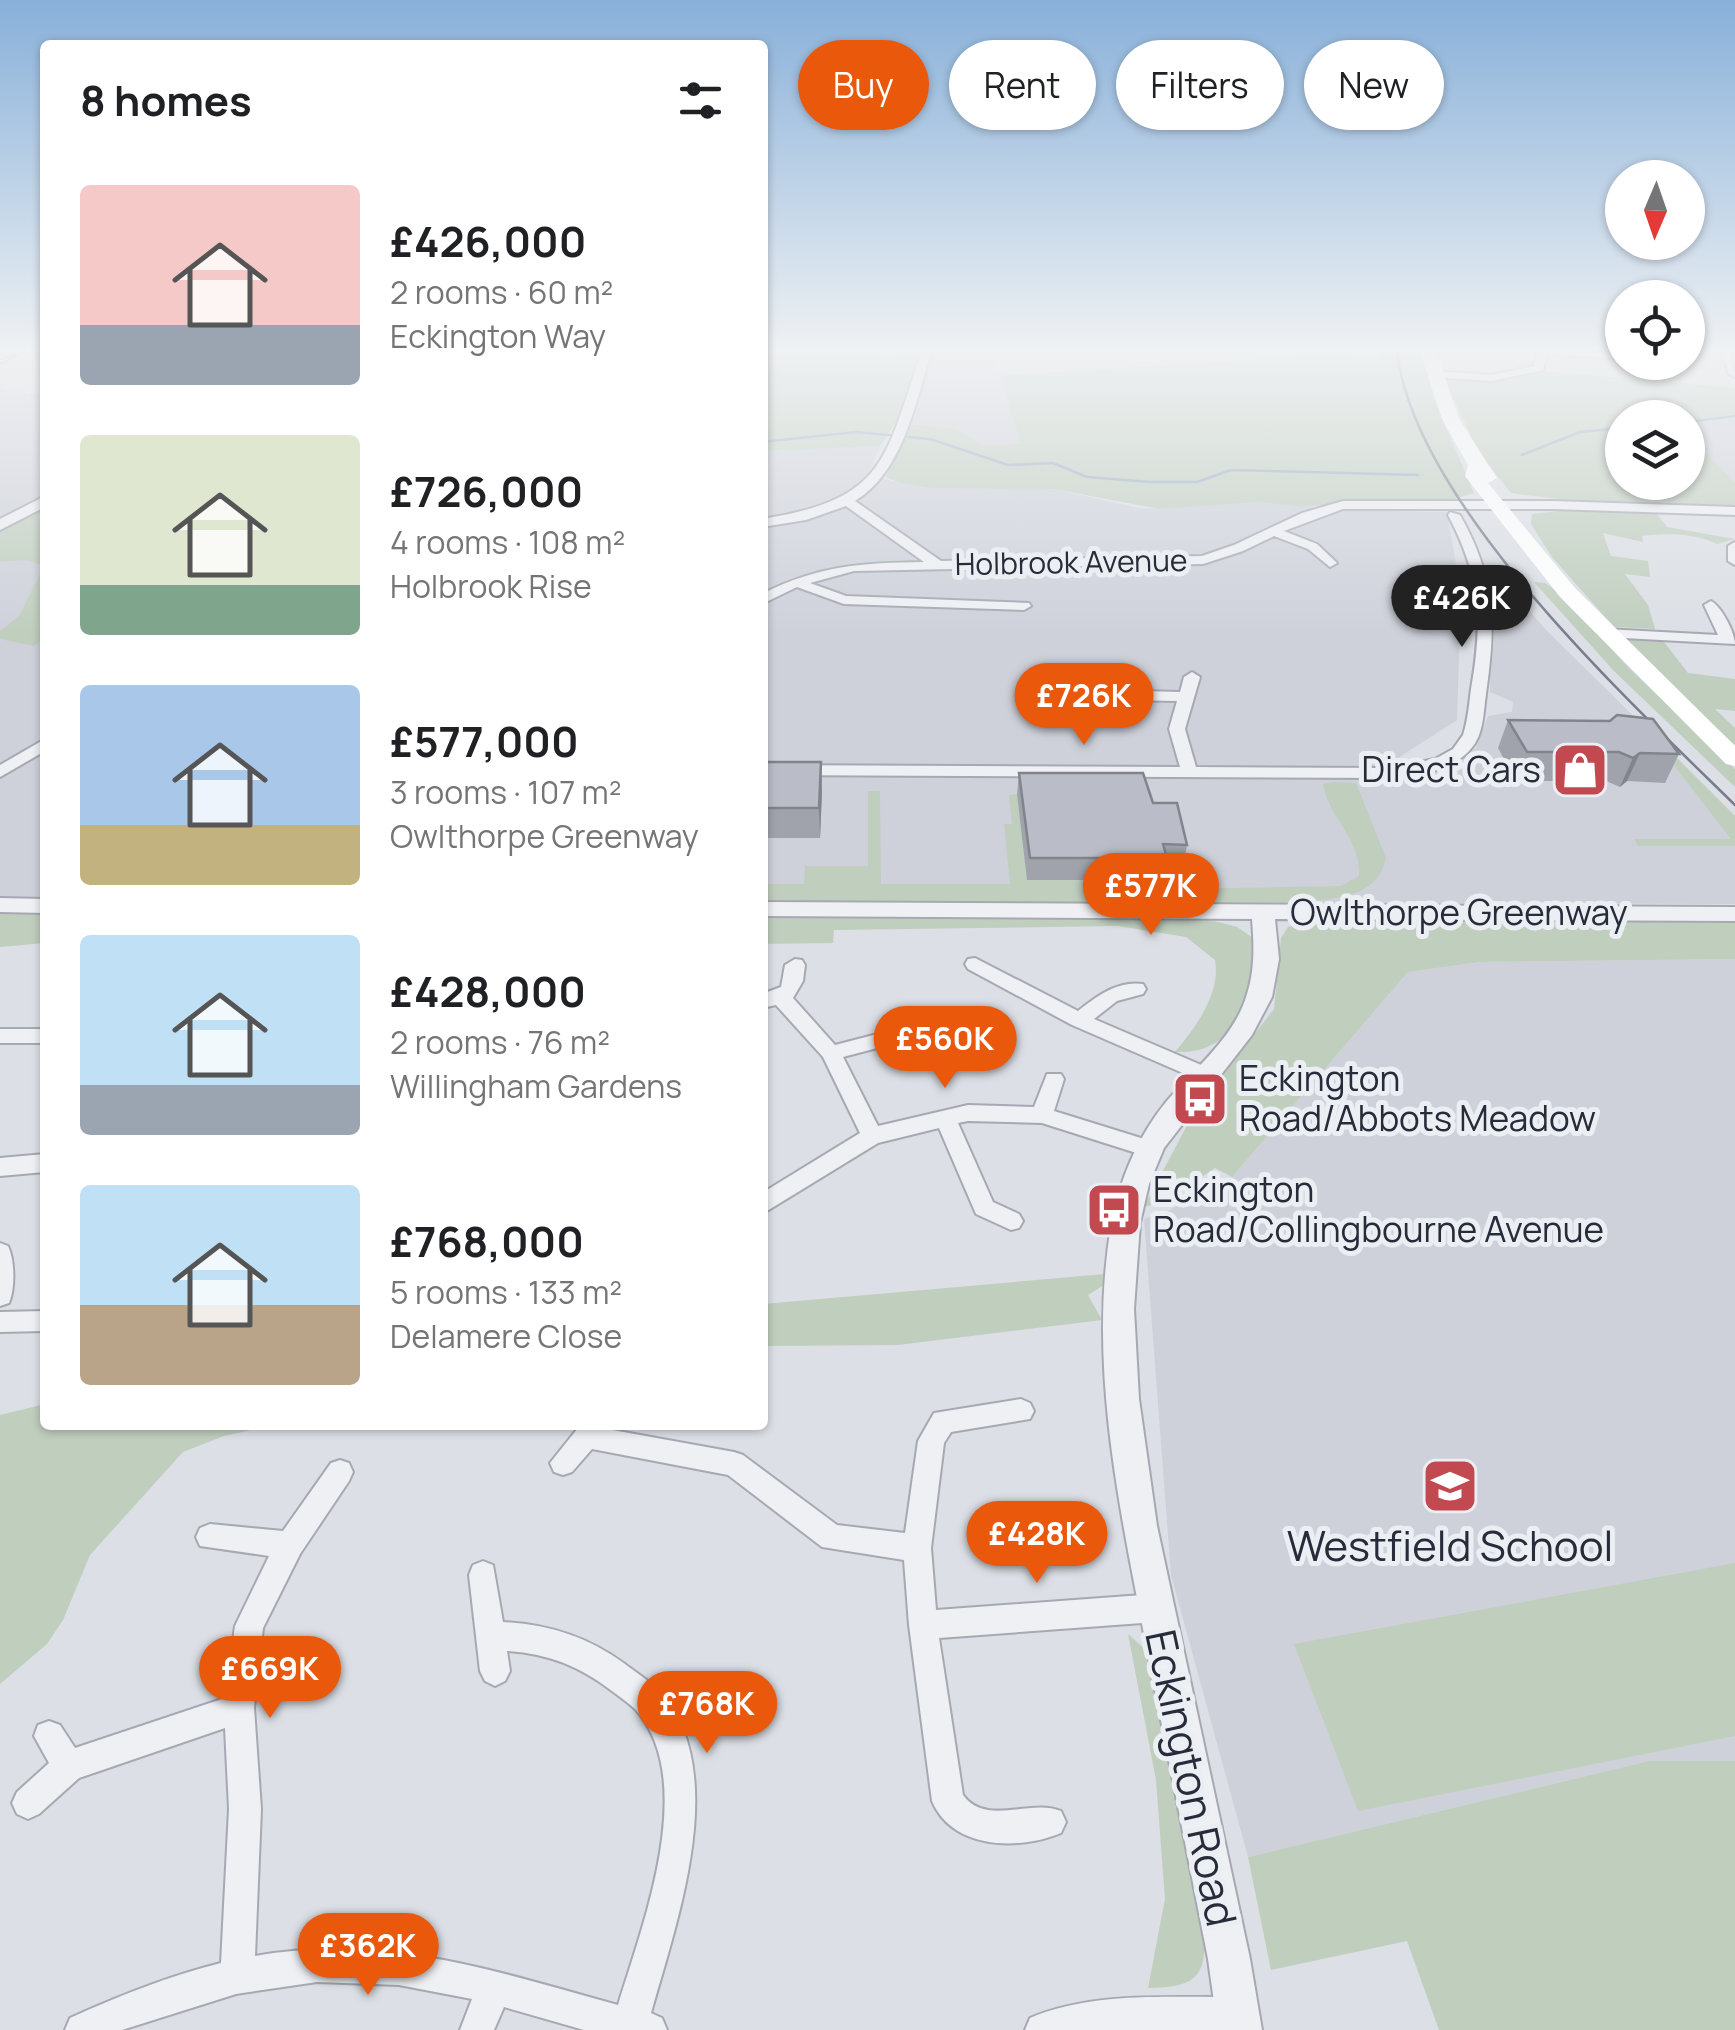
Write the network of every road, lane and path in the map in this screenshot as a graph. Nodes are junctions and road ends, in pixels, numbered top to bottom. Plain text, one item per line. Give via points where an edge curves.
1 (894, 446) edge
2 (1465, 446) edge
3 (848, 502) junction
4 (40, 504) edge
5 (1486, 505) junction
6 (1735, 511) edge
7 (768, 522) edge
8 (0, 525) edge
9 (1272, 531) junction
10 (1735, 546) edge
11 (1735, 561) edge
12 (1330, 563) dead end
13 (938, 565) junction
14 (796, 582) junction
15 (768, 597) edge
16 (1712, 605) dead end
17 (1024, 606) dead end
18 (1604, 633) junction
19 (1731, 640) edge
20 (1192, 677) dead end
21 (1066, 694) dead end
22 (1184, 696) junction
23 (40, 747) edge
24 (1735, 759) edge
25 (768, 770) edge
26 (1189, 771) junction
27 (0, 772) edge
28 (0, 905) edge
29 (40, 906) edge
30 (768, 910) edge
31 (1263, 912) junction
32 (1735, 914) edge
33 (975, 964) dead end
34 (795, 965) dead end
35 (1136, 989) dead end
36 (772, 1000) edge
37 (1078, 1020) junction
38 (0, 1036) edge
39 (40, 1036) edge
40 (893, 1037) dead end
41 (830, 1053) junction
42 (1206, 1074) junction
43 (1054, 1079) dead end
44 (1042, 1115) junction
45 (944, 1118) junction
46 (872, 1136) junction
47 (1149, 1149) junction
48 (40, 1165) edge
49 (3, 1173) edge
50 (768, 1194) edge
51 (1011, 1220) dead end
52 (0, 1253) edge
53 (0, 1296) edge
54 (40, 1321) edge
55 (0, 1322) edge
56 (1021, 1411) dead end
57 (586, 1430) edge
58 (562, 1463) dead end
59 (340, 1472) dead end
60 (210, 1537) dead end
61 (290, 1545) junction
62 (916, 1548) junction
63 (483, 1575) dead end
64 (1156, 1608) junction
65 (923, 1625) junction
66 (492, 1636) junction
67 (495, 1671) dead end
68 (239, 1708) junction
69 (50, 1736) dead end
70 (69, 1766) junction
71 (28, 1803) dead end
72 (1050, 1822) dead end
73 (237, 1975) junction
74 (494, 1990) junction
75 (1238, 2022) edge
76 (640, 2028) edge
77 (82, 2030) edge
78 (477, 2030) edge
79 (1042, 2030) edge

1 - 3 street via 872,486
2 - 5 main road
3 - 7 street
3 - 13 street
4 - 8 street
5 - 6 street, Holbrook Avenue
5 - 9 street, Holbrook Avenue via 1343,505 1312,511
5 - 18 main road via 1532,537 1534,551
5 - 26 street via 1478,556 1485,647 1471,737 1454,756 1408,770
9 - 12 street
9 - 13 street, Holbrook Avenue via 1221,556 1185,563
10 - 11 street
13 - 14 street, Holbrook Avenue via 854,567
14 - 15 street, Holbrook Avenue
14 - 17 street via 844,600
16 - 19 street
18 - 19 street
18 - 24 main road
20 - 22 street
21 - 22 street
22 - 26 street via 1177,729
23 - 27 street
25 - 26 street
28 - 29 street
30 - 31 street, Owlthorpe Greenway
31 - 32 street, Owlthorpe Greenway
31 - 42 street, Eckington Road via 1268,960 1260,1003
33 - 37 street
34 - 36 street via 794,985
35 - 37 street via 1110,996
36 - 41 street
37 - 42 street
38 - 39 street
40 - 41 street
41 - 46 street
42 - 47 street, Eckington Road
43 - 44 street
44 - 45 street
44 - 47 street
45 - 46 street
45 - 51 street via 984,1208
46 - 50 street
47 - 64 street, Eckington Road via 1126,1231 1120,1358 1128,1456
48 - 49 street
52 - 53 street
54 - 55 street
56 - 62 street via 953,1418 938,1428 930,1442
57 - 58 street
57 - 62 street via 734,1464 832,1538
59 - 61 street
60 - 61 street
61 - 68 street via 249,1626
62 - 65 street
63 - 66 street
64 - 65 street
64 - 75 street, Eckington Road
65 - 72 street via 954,1812 974,1824 1002,1827
66 - 67 street
66 - 76 street via 572,1647 648,1700 671,1744 682,1797 678,1840
68 - 70 street
68 - 73 street via 245,1809
69 - 70 street
70 - 71 street
73 - 74 street via 356,1964
73 - 77 street via 176,1991
74 - 76 street
74 - 78 street
75 - 79 street via 1100,2017

